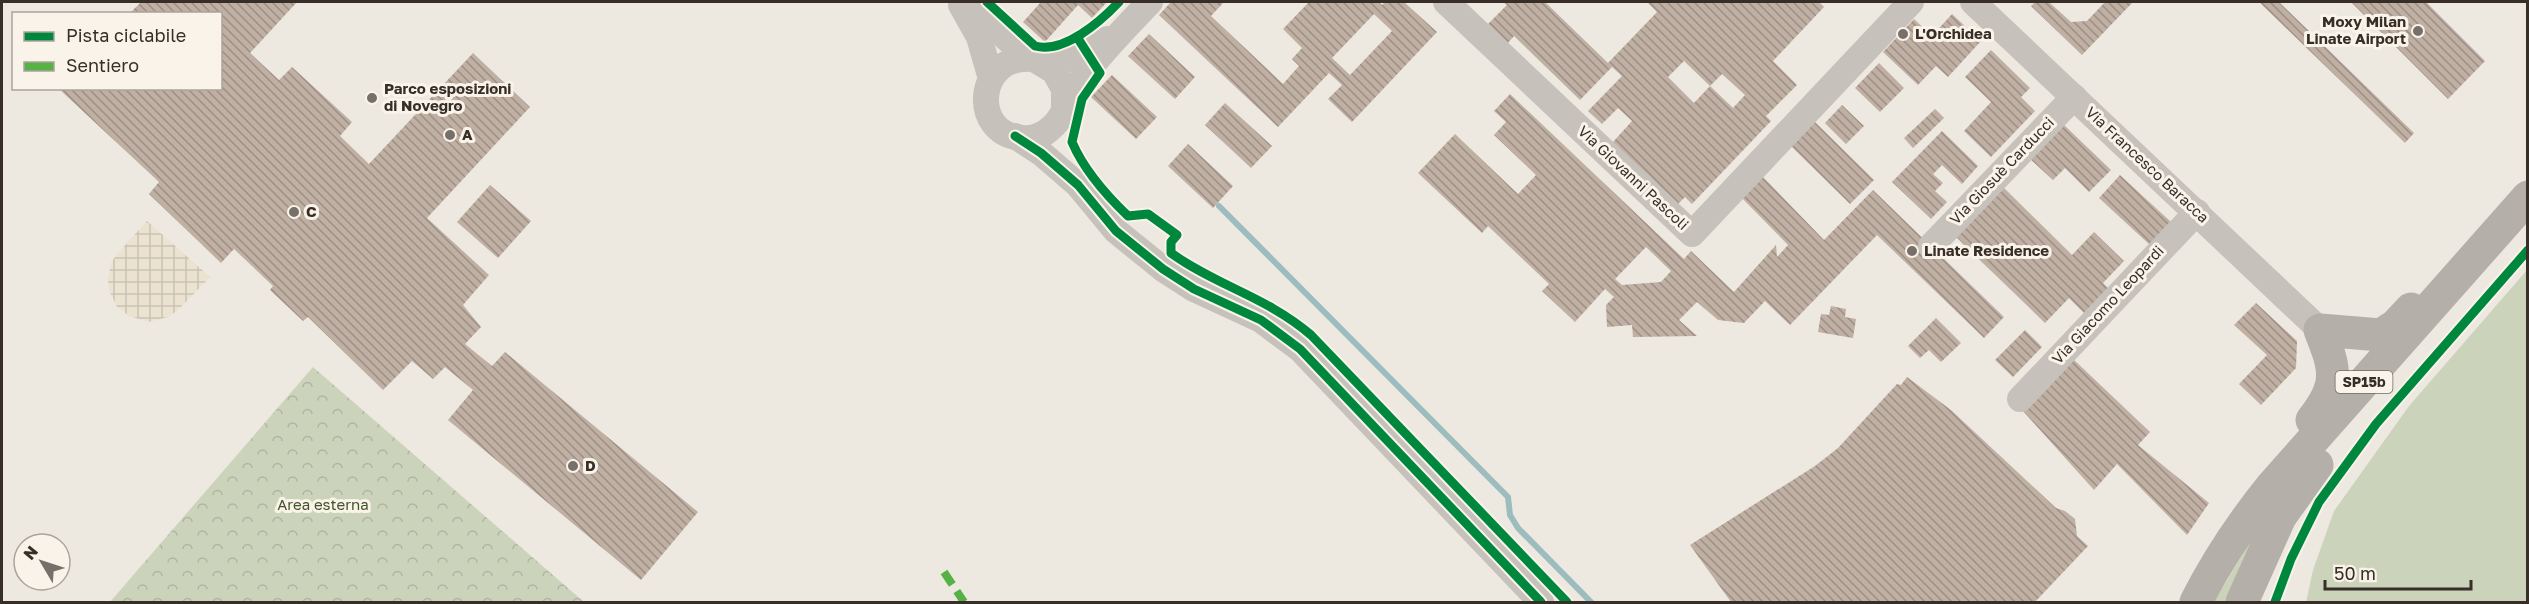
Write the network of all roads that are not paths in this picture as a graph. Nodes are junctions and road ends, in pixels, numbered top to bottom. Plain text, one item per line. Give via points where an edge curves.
1 (958, 2) edge
2 (966, 2) edge
3 (1150, 2) edge
4 (1446, 2) edge
5 (1911, 2) edge
6 (1973, 2) edge
7 (1132, 22) junction
8 (1039, 62) junction
9 (991, 79) junction
10 (2074, 97) junction
11 (1063, 111) junction
12 (1015, 136) junction
13 (1078, 185) junction
14 (2528, 197) edge
15 (2197, 212) junction
16 (2528, 222) edge
17 (2491, 240) junction
18 (1931, 246) dead end
19 (2320, 330) junction
20 (2020, 399) dead end
21 (2240, 525) junction
22 (1542, 603) edge
23 (2196, 603) edge
24 (2242, 603) edge

1 - 9 street via 979,37
2 - 8 street
3 - 7 street
4 - 5 street, Via Giovanni Pascoli via 1692,234
6 - 10 street, Via Francesco Baracca
7 - 8 street via 1086,51 1054,64
7 - 11 street via 1090,68
8 - 9 street via 1017,59 1006,63
8 - 11 street via 1061,82
9 - 12 street via 986,94 989,114 999,128
10 - 15 street, Via Francesco Baracca
10 - 18 street, Via Giosuè Carducci
11 - 12 street via 1044,133
11 - 13 street via 1064,152
12 - 13 street
13 - 22 street via 1116,231 1163,269 1194,289 1260,320 1308,356
14 - 17 main road, SP15b
15 - 19 street, Via Francesco Baracca
15 - 20 street, Via Giacomo Leopardi
16 - 24 main road, SP15b via 2361,412 2295,494 2271,534
17 - 19 main road via 2463,254 2388,332 2376,335
17 - 21 main road, SP15b
19 - 21 main road via 2331,356 2328,400 2267,474
21 - 23 main road, SP15b

